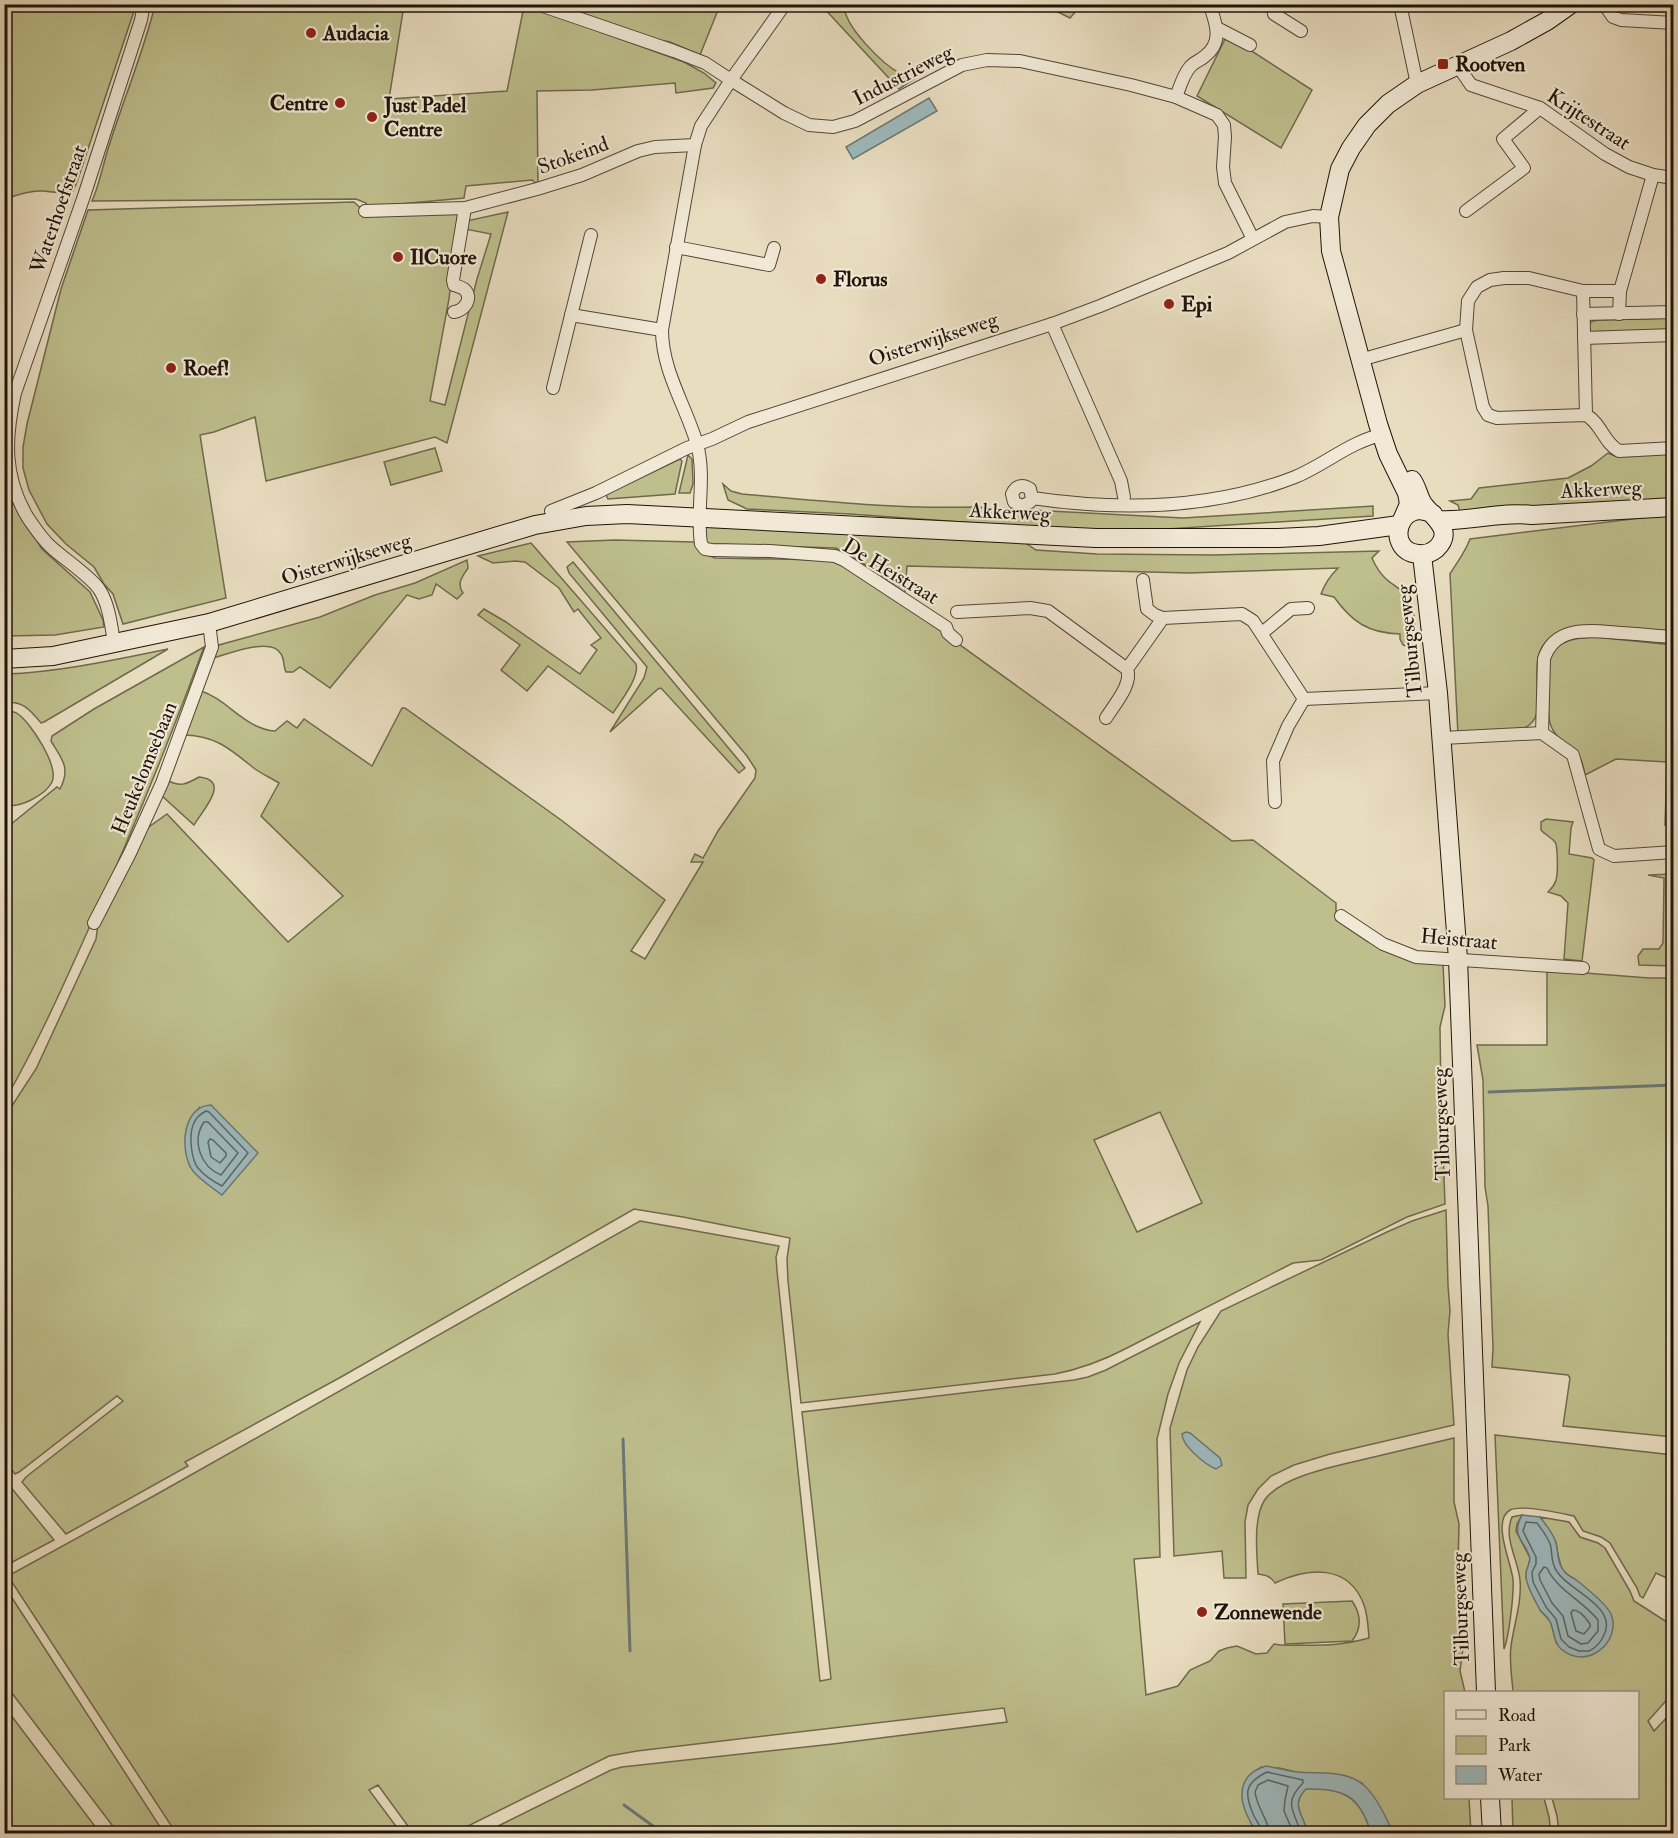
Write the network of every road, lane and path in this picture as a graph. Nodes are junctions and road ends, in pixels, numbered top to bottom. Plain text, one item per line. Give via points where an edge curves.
1 (144, 4) edge
2 (537, 4) edge
3 (785, 4) edge
4 (1214, 4) edge
5 (1273, 4) edge
6 (1400, 4) edge
7 (1571, 4) edge
8 (1604, 4) edge
9 (1674, 23) edge
10 (1217, 28) junction
11 (1301, 31) dead end
12 (1250, 45) dead end
13 (1458, 66) junction
14 (731, 80) junction
15 (1417, 84) junction
16 (1176, 97) junction
17 (1540, 108) junction
18 (695, 145) junction
19 (1653, 175) junction
20 (1674, 178) edge
21 (465, 208) junction
22 (365, 211) dead end
23 (1466, 211) dead end
24 (1329, 217) junction
25 (591, 235) dead end
26 (1253, 239) junction
27 (676, 248) junction
28 (774, 248) dead end
29 (1583, 291) junction
30 (1620, 291) junction
31 (454, 312) dead end
32 (1674, 312) edge
33 (1583, 314) junction
34 (1619, 314) junction
35 (571, 315) junction
36 (1053, 324) junction
37 (662, 330) junction
38 (1466, 330) junction
39 (1674, 335) edge
40 (1584, 338) junction
41 (1360, 360) junction
42 (553, 388) dead end
43 (1586, 415) junction
44 (1384, 440) junction
45 (697, 444) junction
46 (1674, 448) edge
47 (1124, 497) dead end
48 (1032, 498) dead end
49 (1674, 507) edge
50 (551, 511) dead end
51 (700, 517) junction
52 (1438, 523) junction
53 (1401, 528) junction
54 (1422, 555) junction
55 (1143, 580) dead end
56 (1308, 608) dead end
57 (957, 612) dead end
58 (1163, 618) junction
59 (208, 623) junction
60 (1262, 633) junction
61 (1674, 637) edge
62 (956, 640) dead end
63 (114, 642) junction
64 (4, 658) edge
65 (1127, 669) junction
66 (1438, 693) junction
67 (1304, 699) junction
68 (1106, 718) dead end
69 (1542, 733) junction
70 (1442, 738) junction
71 (1275, 802) dead end
72 (1674, 852) edge
73 (1341, 916) dead end
74 (94, 923) dead end
75 (1458, 959) junction
76 (1583, 968) dead end
77 (1486, 1691) edge
78 (1490, 1799) edge
79 (1492, 1833) edge

1 - 63 street, Waterhoefstraat via 84,196 15,393 7,448 9,472 25,513 48,544 98,587
2 - 14 street, Industrieweg via 705,63
3 - 14 street
4 - 10 street via 1211,9
5 - 11 street via 1274,14
6 - 15 street
7 - 13 street via 1511,41
8 - 9 street via 1612,17 1621,20
10 - 12 street
10 - 16 street via 1215,44 1189,67
13 - 15 street
13 - 17 street, Krijtestraat via 1471,85
14 - 16 street, Industrieweg via 809,125 833,128 855,121 962,64 987,60 1020,62
14 - 18 street via 701,126
15 - 24 street via 1388,104 1351,148 1340,169
16 - 26 street, Industrieweg via 1217,115 1224,125 1225,183
17 - 19 street, Krijtestraat via 1605,154
17 - 23 street via 1503,139 1524,168
18 - 21 street, Stokeind via 638,151 582,175
18 - 27 street
19 - 20 street, Krijtestraat
19 - 30 street
21 - 22 street, Stokeind
21 - 31 street via 453,280 468,296 466,306
24 - 26 street, Oisterwijkseweg via 1285,222
24 - 41 street via 1331,251
25 - 35 street
26 - 36 street, Oisterwijkseweg via 1228,253
27 - 28 street via 770,265
27 - 37 street
29 - 30 street
29 - 33 street
29 - 38 street via 1529,278 1490,280 1477,287 1468,301
30 - 34 street
32 - 34 street
33 - 34 street
33 - 40 street
35 - 37 street
35 - 42 street
36 - 45 street, Oisterwijkseweg via 748,422
36 - 47 street via 1121,480
37 - 45 street via 665,360
38 - 41 street
38 - 43 street via 1488,415
39 - 40 street
40 - 43 street
41 - 44 street
43 - 46 street via 1593,418 1612,447 1619,451
44 - 48 street via 1356,443 1298,476 1224,498 1173,506 1126,507
44 - 52 street
44 - 53 street via 1407,493 1409,504
45 - 50 street, Oisterwijkseweg
45 - 51 street
49 - 52 street, Akkerweg via 1532,516 1473,525
51 - 53 street, Akkerweg via 1096,538 1278,538
51 - 59 street, Oisterwijkseweg via 616,514 534,525
51 - 62 street, De Heistraat via 699,535 705,549 835,556 946,627
52 - 53 street via 1423,510 1417,510
52 - 54 street via 1439,544
53 - 54 street via 1408,551
54 - 66 street, Tilburgseweg
55 - 58 street via 1147,609
56 - 60 street via 1291,609
57 - 65 street via 1030,608 1048,611
58 - 60 street via 1242,614
58 - 65 street
59 - 63 street, Oisterwijkseweg
59 - 74 street, Heukelomsebaan via 212,647 162,783
60 - 67 street
61 - 69 street via 1585,631 1555,640 1544,659
63 - 64 street, Oisterwijkseweg via 53,656
65 - 68 street via 1127,683
66 - 67 street
66 - 70 street, Tilburgseweg
67 - 71 street via 1273,761
69 - 70 street
69 - 72 street via 1573,755 1599,849 1614,856
70 - 75 street, Tilburgseweg
73 - 75 street, Heistraat via 1398,951 1416,957
75 - 76 street, Heistraat
75 - 77 street, Tilburgseweg
78 - 79 street

